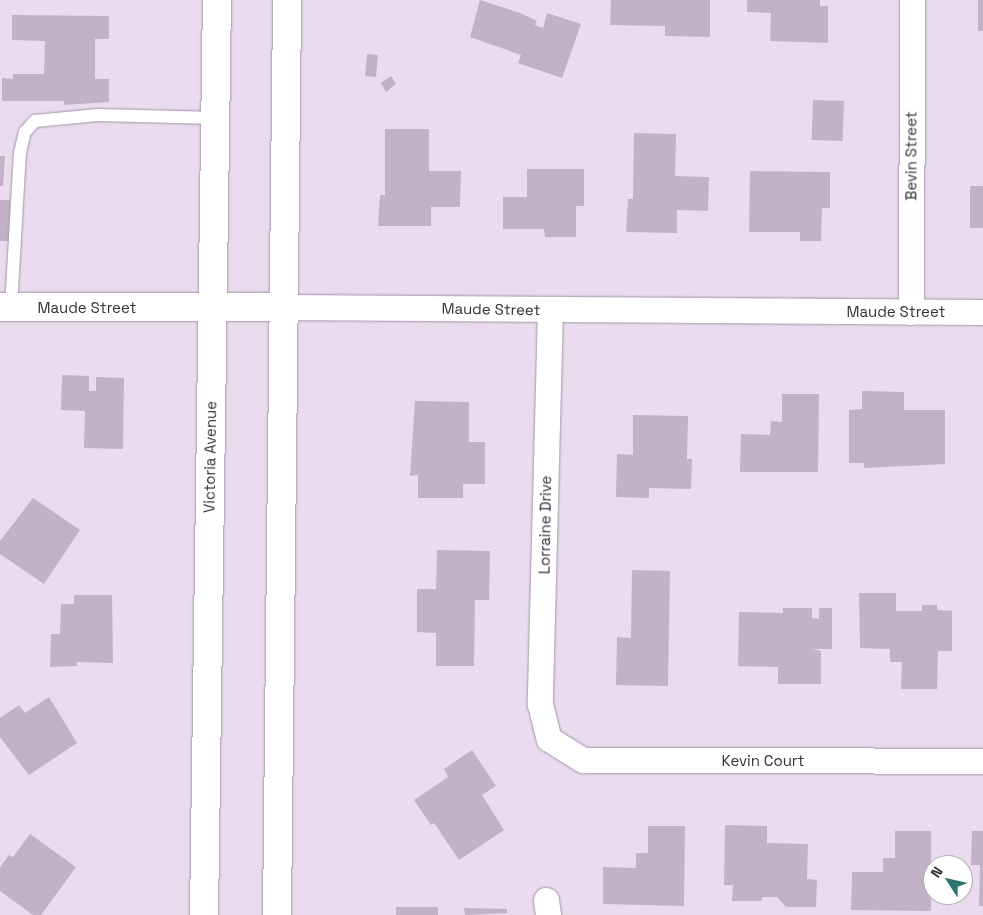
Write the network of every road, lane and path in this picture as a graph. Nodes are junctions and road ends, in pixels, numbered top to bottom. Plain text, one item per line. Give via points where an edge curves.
1 (217, 0) edge
2 (287, 0) edge
3 (912, 0) edge
4 (216, 118) junction
5 (6, 307) edge
6 (283, 308) junction
7 (212, 309) junction
8 (550, 310) junction
9 (911, 312) junction
10 (983, 312) edge
11 (549, 739) joint
12 (983, 761) edge
13 (204, 915) edge
14 (277, 915) edge

1 - 4 main road, Victoria Avenue
2 - 6 main road
3 - 9 street, Bevin Street
4 - 5 lane via 98,115 35,121 25,132 20,153
4 - 7 main road, Victoria Avenue
5 - 7 main road, Maude Street
6 - 7 main road, Maude Street
6 - 8 street, Maude Street via 317,305
6 - 14 main road
7 - 13 main road, Victoria Avenue
8 - 9 street, Maude Street
8 - 11 street, Lorraine Drive via 540,704
9 - 10 street, Maude Street
11 - 12 street, Kevin Court via 583,760

